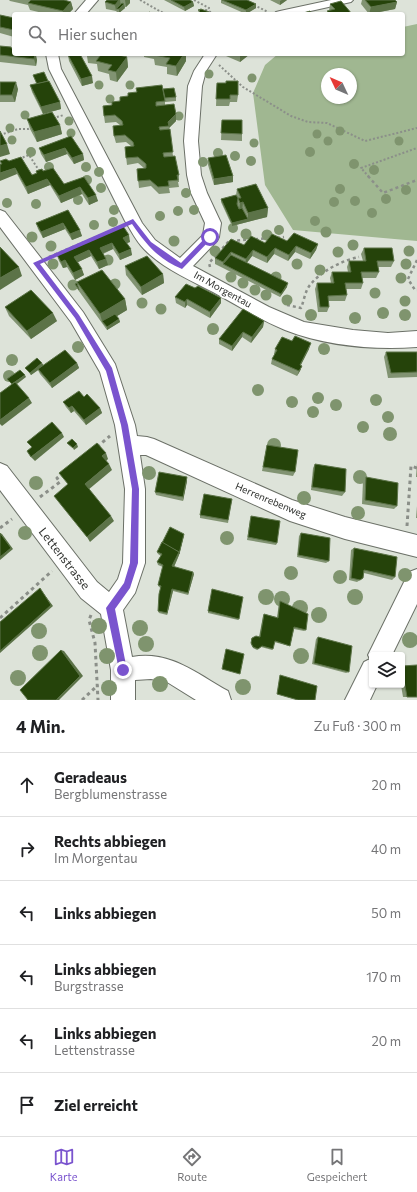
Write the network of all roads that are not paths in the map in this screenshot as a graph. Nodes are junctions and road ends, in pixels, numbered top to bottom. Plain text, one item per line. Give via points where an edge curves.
1 (92, 0) edge
2 (347, 0) edge
3 (82, 12) edge
4 (290, 12) edge
5 (52, 56) edge
6 (210, 56) edge
7 (0, 216) edge
8 (182, 266) junction
9 (417, 339) edge
10 (128, 445) junction
11 (0, 473) edge
12 (412, 544) edge
13 (417, 580) edge
14 (101, 611) junction
15 (381, 652) edge
16 (123, 670) junction
17 (369, 676) edge
18 (123, 700) edge
19 (219, 700) edge
20 (357, 700) edge

1 - 3 street
2 - 4 street
5 - 8 street, Im Morgentau via 55,69 133,221 149,244
6 - 8 street via 200,70 195,86 191,141 194,175 213,223 210,237
7 - 10 street via 77,316 109,370
8 - 9 street, Im Morgentau via 267,314 292,325 335,336
10 - 12 street, Herrenrebenweg via 147,446 290,510 345,528
10 - 14 street via 135,489 134,563 127,585
11 - 14 street, Lettenstrasse via 89,590
13 - 15 street
14 - 16 street
16 - 18 street
16 - 19 street via 151,667 165,670 180,676
17 - 20 street

